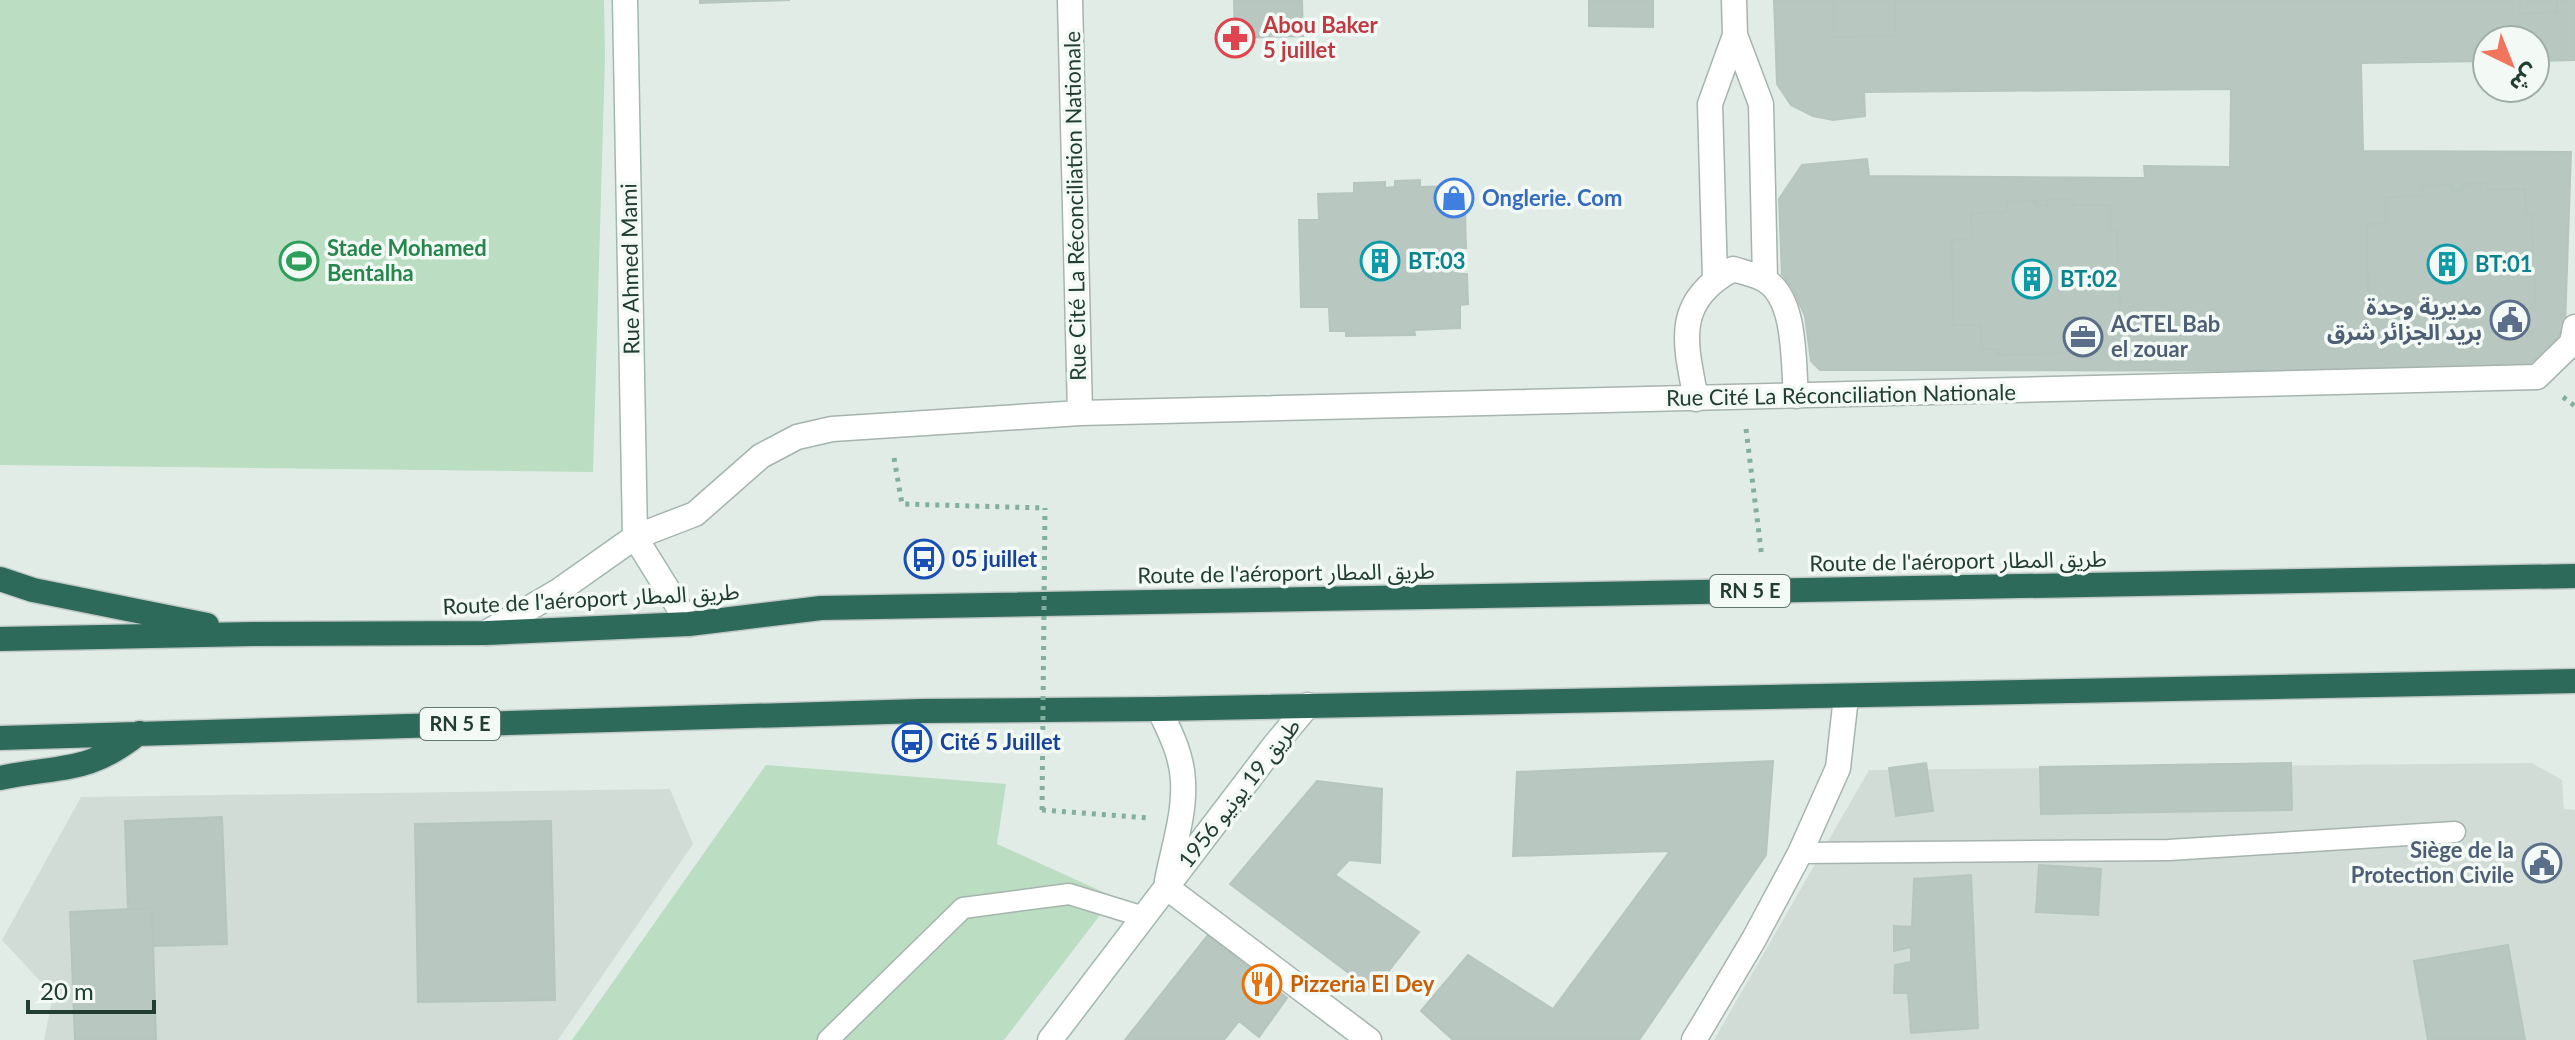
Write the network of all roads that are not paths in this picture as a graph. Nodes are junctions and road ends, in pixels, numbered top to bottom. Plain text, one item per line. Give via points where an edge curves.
1 (625, 0) edge
2 (1070, 0) edge
3 (1734, 0) edge
4 (1735, 35) junction
5 (1715, 278) junction
6 (1765, 279) junction
7 (2575, 327) edge
8 (1796, 396) junction
9 (1696, 399) junction
10 (1080, 413) junction
11 (635, 537) junction
12 (2575, 576) edge
13 (0, 579) edge
14 (689, 624) junction
15 (486, 633) junction
16 (253, 634) junction
17 (0, 639) edge
18 (2574, 684) edge
19 (1846, 697) junction
20 (1308, 705) junction
21 (1159, 709) junction
22 (139, 733) junction
23 (0, 738) edge
24 (0, 778) edge
25 (2455, 832) dead end
26 (1800, 853) junction
27 (1166, 887) junction
28 (1144, 917) junction
29 (828, 1040) edge
30 (1050, 1040) edge
31 (1369, 1040) edge
32 (1694, 1040) edge

1 - 11 street, Rue Ahmed Mami
2 - 10 street, Rue Cité La Réconciliation Nationale
3 - 4 street
4 - 5 street via 1710,104
4 - 6 street via 1761,104
5 - 6 street via 1733,269
5 - 9 street via 1685,327
6 - 8 street via 1781,295 1788,315
7 - 8 street, Rue Cité La Réconciliation Nationale via 2572,343 2537,377
8 - 9 street, Rue Cité La Réconciliation Nationale
9 - 10 street, Rue Cité La Réconciliation Nationale
10 - 11 street, Rue Cité La Réconciliation Nationale via 832,429 797,437 761,456 695,514
11 - 14 street
11 - 15 street, Rue Cité La Réconciliation Nationale
12 - 14 highway, Route de l'aéroport طريق المطار / RN 5 E via 821,608
13 - 16 highway
14 - 15 highway, Route de l'aéroport طريق المطار / RN 5 E
15 - 16 highway, Route de l'aéroport طريق المطار / RN 5 E
16 - 17 highway, Route de l'aéroport طريق المطار / RN 5 E
18 - 19 highway, RN 5 E
19 - 20 highway, RN 5 E
19 - 26 street via 1838,768
20 - 21 highway, RN 5 E
20 - 27 street, طريق 19 يونيو 1956
21 - 22 highway, RN 5 E
21 - 27 street, طريق 19 يونيو 1956 via 1176,744 1183,781
22 - 23 highway, RN 5 E
22 - 24 highway via 87,764
25 - 26 lane via 2169,850
26 - 32 street
27 - 28 street
27 - 31 street
28 - 29 lane via 1069,894 963,908
28 - 30 street

